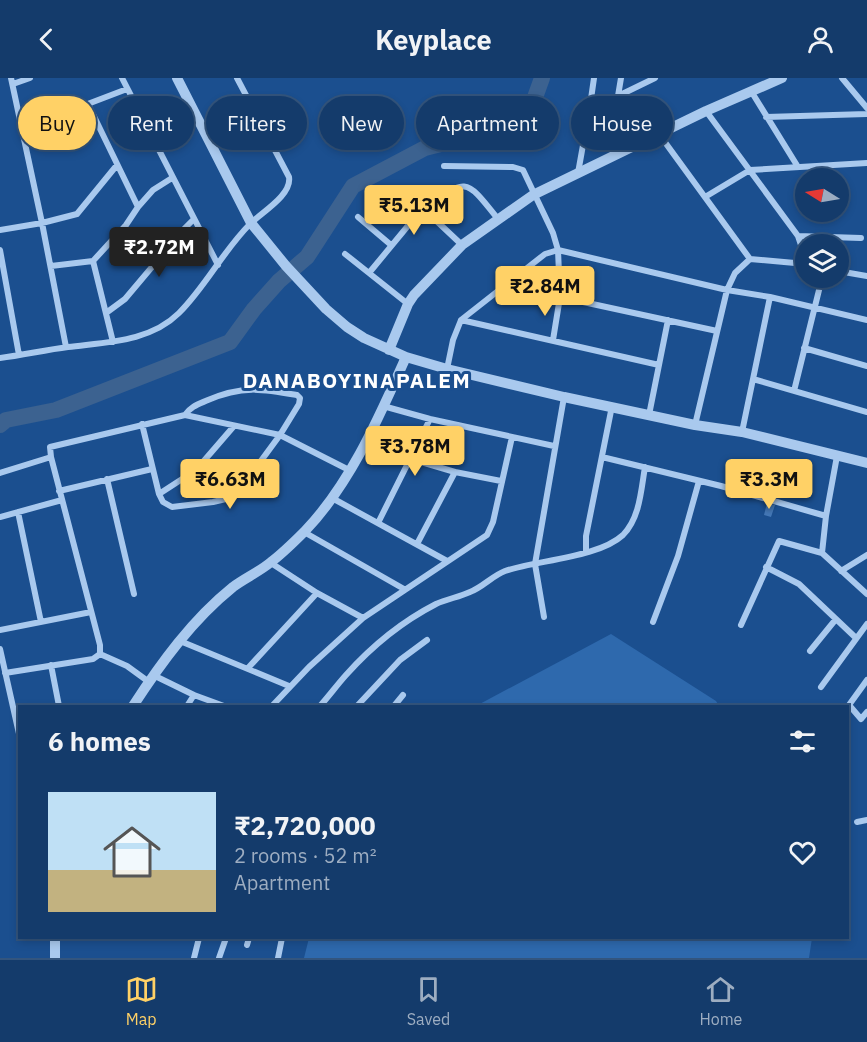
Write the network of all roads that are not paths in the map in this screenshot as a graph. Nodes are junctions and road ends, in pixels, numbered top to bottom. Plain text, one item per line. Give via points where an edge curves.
1 (30, 78) edge
2 (122, 78) edge
3 (177, 78) edge
4 (237, 78) edge
5 (594, 78) edge
6 (621, 78) edge
7 (656, 78) edge
8 (782, 78) edge
9 (842, 78) edge
10 (12, 81) edge
11 (127, 89) junction
12 (750, 91) junction
13 (591, 96) edge
14 (618, 96) joint
15 (96, 101) edge
16 (867, 108) edge
17 (18, 110) edge
18 (706, 111) junction
19 (867, 114) edge
20 (766, 117) junction
21 (96, 121) edge
22 (673, 127) edge
23 (26, 150) edge
24 (582, 150) edge
25 (625, 150) edge
26 (671, 150) edge
27 (867, 163) edge
28 (117, 165) junction
29 (444, 166) dead end
30 (798, 167) junction
31 (750, 170) junction
32 (578, 172) junction
33 (172, 178) junction
34 (533, 195) junction
35 (705, 196) junction
36 (138, 207) junction
37 (427, 212) junction
38 (358, 217) dead end
39 (195, 219) junction
40 (498, 219) junction
41 (42, 223) junction
42 (251, 223) junction
43 (0, 230) edge
44 (797, 234) edge
45 (849, 238) edge
46 (861, 238) dead end
47 (392, 245) junction
48 (462, 245) junction
49 (0, 250) edge
50 (558, 250) junction
51 (345, 254) dead end
52 (750, 259) junction
53 (93, 261) junction
54 (1, 262) edge
55 (795, 263) edge
56 (51, 266) junction
57 (218, 266) junction
58 (369, 273) junction
59 (849, 273) edge
60 (867, 276) edge
61 (819, 288) edge
62 (727, 290) junction
63 (560, 297) junction
64 (770, 297) junction
65 (408, 304) junction
66 (10, 308) junction
67 (814, 308) junction
68 (0, 310) edge
69 (106, 313) junction
70 (461, 320) junction
71 (668, 320) junction
72 (867, 320) edge
73 (717, 331) junction
74 (553, 340) junction
75 (113, 342) junction
76 (66, 347) junction
77 (804, 348) junction
78 (389, 351) junction
79 (19, 355) junction
80 (406, 357) junction
81 (0, 358) edge
82 (660, 364) junction
83 (867, 366) edge
84 (447, 369) junction
85 (753, 380) junction
86 (794, 391) junction
87 (564, 397) junction
88 (383, 406) junction
89 (612, 406) junction
90 (867, 412) edge
91 (185, 415) junction
92 (649, 415) junction
93 (430, 419) junction
94 (142, 424) junction
95 (695, 425) junction
96 (234, 426) junction
97 (742, 432) junction
98 (280, 435) junction
99 (512, 437) junction
100 (554, 446) junction
101 (837, 456) junction
102 (51, 457) junction
103 (602, 457) junction
104 (411, 459) junction
105 (867, 463) edge
106 (645, 467) junction
107 (152, 469) junction
108 (349, 470) junction
109 (455, 472) junction
110 (0, 473) edge
111 (107, 479) junction
112 (501, 481) junction
113 (699, 481) junction
114 (59, 490) junction
115 (159, 494) junction
116 (332, 498) junction
117 (62, 500) junction
118 (18, 512) junction
119 (826, 516) junction
120 (0, 517) edge
121 (378, 523) junction
122 (304, 532) junction
123 (417, 544) junction
124 (586, 552) junction
125 (822, 553) junction
126 (867, 555) edge
127 (447, 561) junction
128 (271, 563) junction
129 (535, 564) junction
130 (766, 567) junction
131 (841, 570) junction
132 (404, 589) junction
133 (318, 593) junction
134 (134, 594) dead end
135 (867, 594) edge
136 (92, 612) junction
137 (544, 617) dead end
138 (363, 618) junction
139 (836, 619) junction
140 (40, 622) junction
141 (653, 622) dead end
142 (867, 624) edge
143 (741, 625) dead end
144 (0, 630) edge
145 (856, 638) junction
146 (427, 640) dead end
147 (180, 641) junction
148 (0, 649) edge
149 (810, 651) dead end
150 (100, 654) junction
151 (51, 665) junction
152 (248, 668) junction
153 (5, 673) junction
154 (151, 679) junction
155 (867, 680) edge
156 (289, 686) junction
157 (821, 687) dead end
158 (194, 694) junction
159 (403, 695) dead end
160 (59, 705) edge
161 (134, 705) edge
162 (188, 705) edge
163 (222, 705) edge
164 (273, 705) edge
165 (321, 705) edge
166 (358, 705) edge
167 (395, 705) edge
168 (867, 712) edge
169 (18, 729) edge
170 (867, 820) edge
171 (857, 822) dead end
172 (55, 939) edge
173 (199, 939) edge
174 (226, 939) edge
175 (249, 939) edge
176 (282, 939) edge
177 (247, 945) dead end
178 (55, 958) edge
179 (194, 958) edge
180 (219, 958) edge
181 (278, 958) edge

1 - 10 street
2 - 11 street
3 - 42 street
4 - 42 street via 290,182 286,192
5 - 13 street
6 - 14 street
7 - 14 street
8 - 12 street
9 - 16 street
10 - 17 street
11 - 15 street
11 - 33 street
12 - 18 street
12 - 20 street
18 - 22 street
18 - 31 street
19 - 20 street
20 - 30 street
21 - 28 street
23 - 41 street
24 - 32 street
25 - 32 street
26 - 35 street
27 - 30 street
28 - 36 street
28 - 41 street via 77,214
29 - 34 street via 519,169
30 - 31 street
31 - 35 street
31 - 44 street
32 - 34 street
33 - 36 street via 153,190
33 - 39 street
34 - 40 street
34 - 50 street
35 - 52 street
36 - 53 street
37 - 40 street via 447,192 466,187 477,193
37 - 47 street via 418,212
37 - 48 street
38 - 47 street
39 - 57 street
39 - 69 street via 125,299
40 - 48 street
41 - 43 street
41 - 56 street
42 - 57 street
42 - 78 street via 309,291 347,327
45 - 46 street
47 - 58 street
48 - 65 street
49 - 54 street
50 - 62 street
50 - 63 street
50 - 70 street via 545,254
51 - 58 street
52 - 55 street
52 - 62 street via 735,273
53 - 56 street
53 - 69 street
54 - 66 street
56 - 76 street
57 - 75 street via 164,326
58 - 65 street
59 - 60 street
61 - 67 street
62 - 64 street
62 - 73 street
63 - 71 street
63 - 74 street
64 - 67 street
64 - 85 street
65 - 78 street
66 - 68 street
66 - 79 street
67 - 72 street
67 - 77 street
69 - 75 street
70 - 74 street
70 - 84 street
71 - 73 street
71 - 82 street
73 - 95 street
74 - 82 street
75 - 76 street
76 - 79 street
77 - 83 street
77 - 86 street
78 - 80 street
79 - 81 street
80 - 84 street
80 - 88 street
82 - 92 street
84 - 87 street
85 - 86 street
85 - 97 street
86 - 90 street
87 - 89 street
87 - 100 street
88 - 93 street
88 - 108 street
89 - 92 street
89 - 103 street
91 - 94 street
91 - 96 street
91 - 98 street via 191,407 232,390 257,388 297,395 299,404
92 - 95 street
93 - 99 street
93 - 104 street
94 - 102 street via 52,445
94 - 107 street
95 - 97 street
96 - 98 street
96 - 115 street via 196,470
97 - 101 street
98 - 108 street
98 - 115 street via 231,498 172,507
99 - 100 street
99 - 112 street
100 - 129 street
101 - 105 street
101 - 119 street
102 - 110 street
102 - 114 street
103 - 106 street
103 - 124 street
104 - 109 street
104 - 121 street
106 - 113 street
106 - 124 street via 638,507 629,528 611,543
107 - 111 street
107 - 115 street
108 - 116 street
109 - 112 street
109 - 123 street
111 - 114 street
111 - 134 street
112 - 127 street via 490,530
113 - 119 street
113 - 141 street via 678,556
114 - 117 street
116 - 121 street
116 - 122 street
117 - 118 street
117 - 136 street
118 - 120 street
118 - 140 street
119 - 125 street
121 - 123 street
122 - 128 street
122 - 132 street
123 - 127 street
124 - 129 street
125 - 130 street via 779,541
125 - 131 street
126 - 131 street
127 - 132 street
128 - 133 street
128 - 147 street via 233,587
129 - 137 street
129 - 165 street via 501,573 476,590 435,604 416,616 359,661
130 - 139 street via 799,584
130 - 143 street
131 - 135 street
132 - 138 street
133 - 138 street
133 - 152 street
136 - 140 street
136 - 150 street
138 - 156 street
139 - 145 street
139 - 149 street
140 - 144 street
142 - 145 street
145 - 157 street
146 - 166 street via 400,660
147 - 152 street
147 - 154 street
148 - 153 street
150 - 151 street
150 - 154 street
151 - 153 street
151 - 160 street
152 - 156 street
153 - 169 street
154 - 158 street
154 - 161 street
155 - 168 street via 849,705 861,719
156 - 164 street
158 - 162 street
158 - 163 street
159 - 167 street
170 - 171 street
172 - 178 street
173 - 179 street
174 - 180 street
175 - 177 street
176 - 181 street

